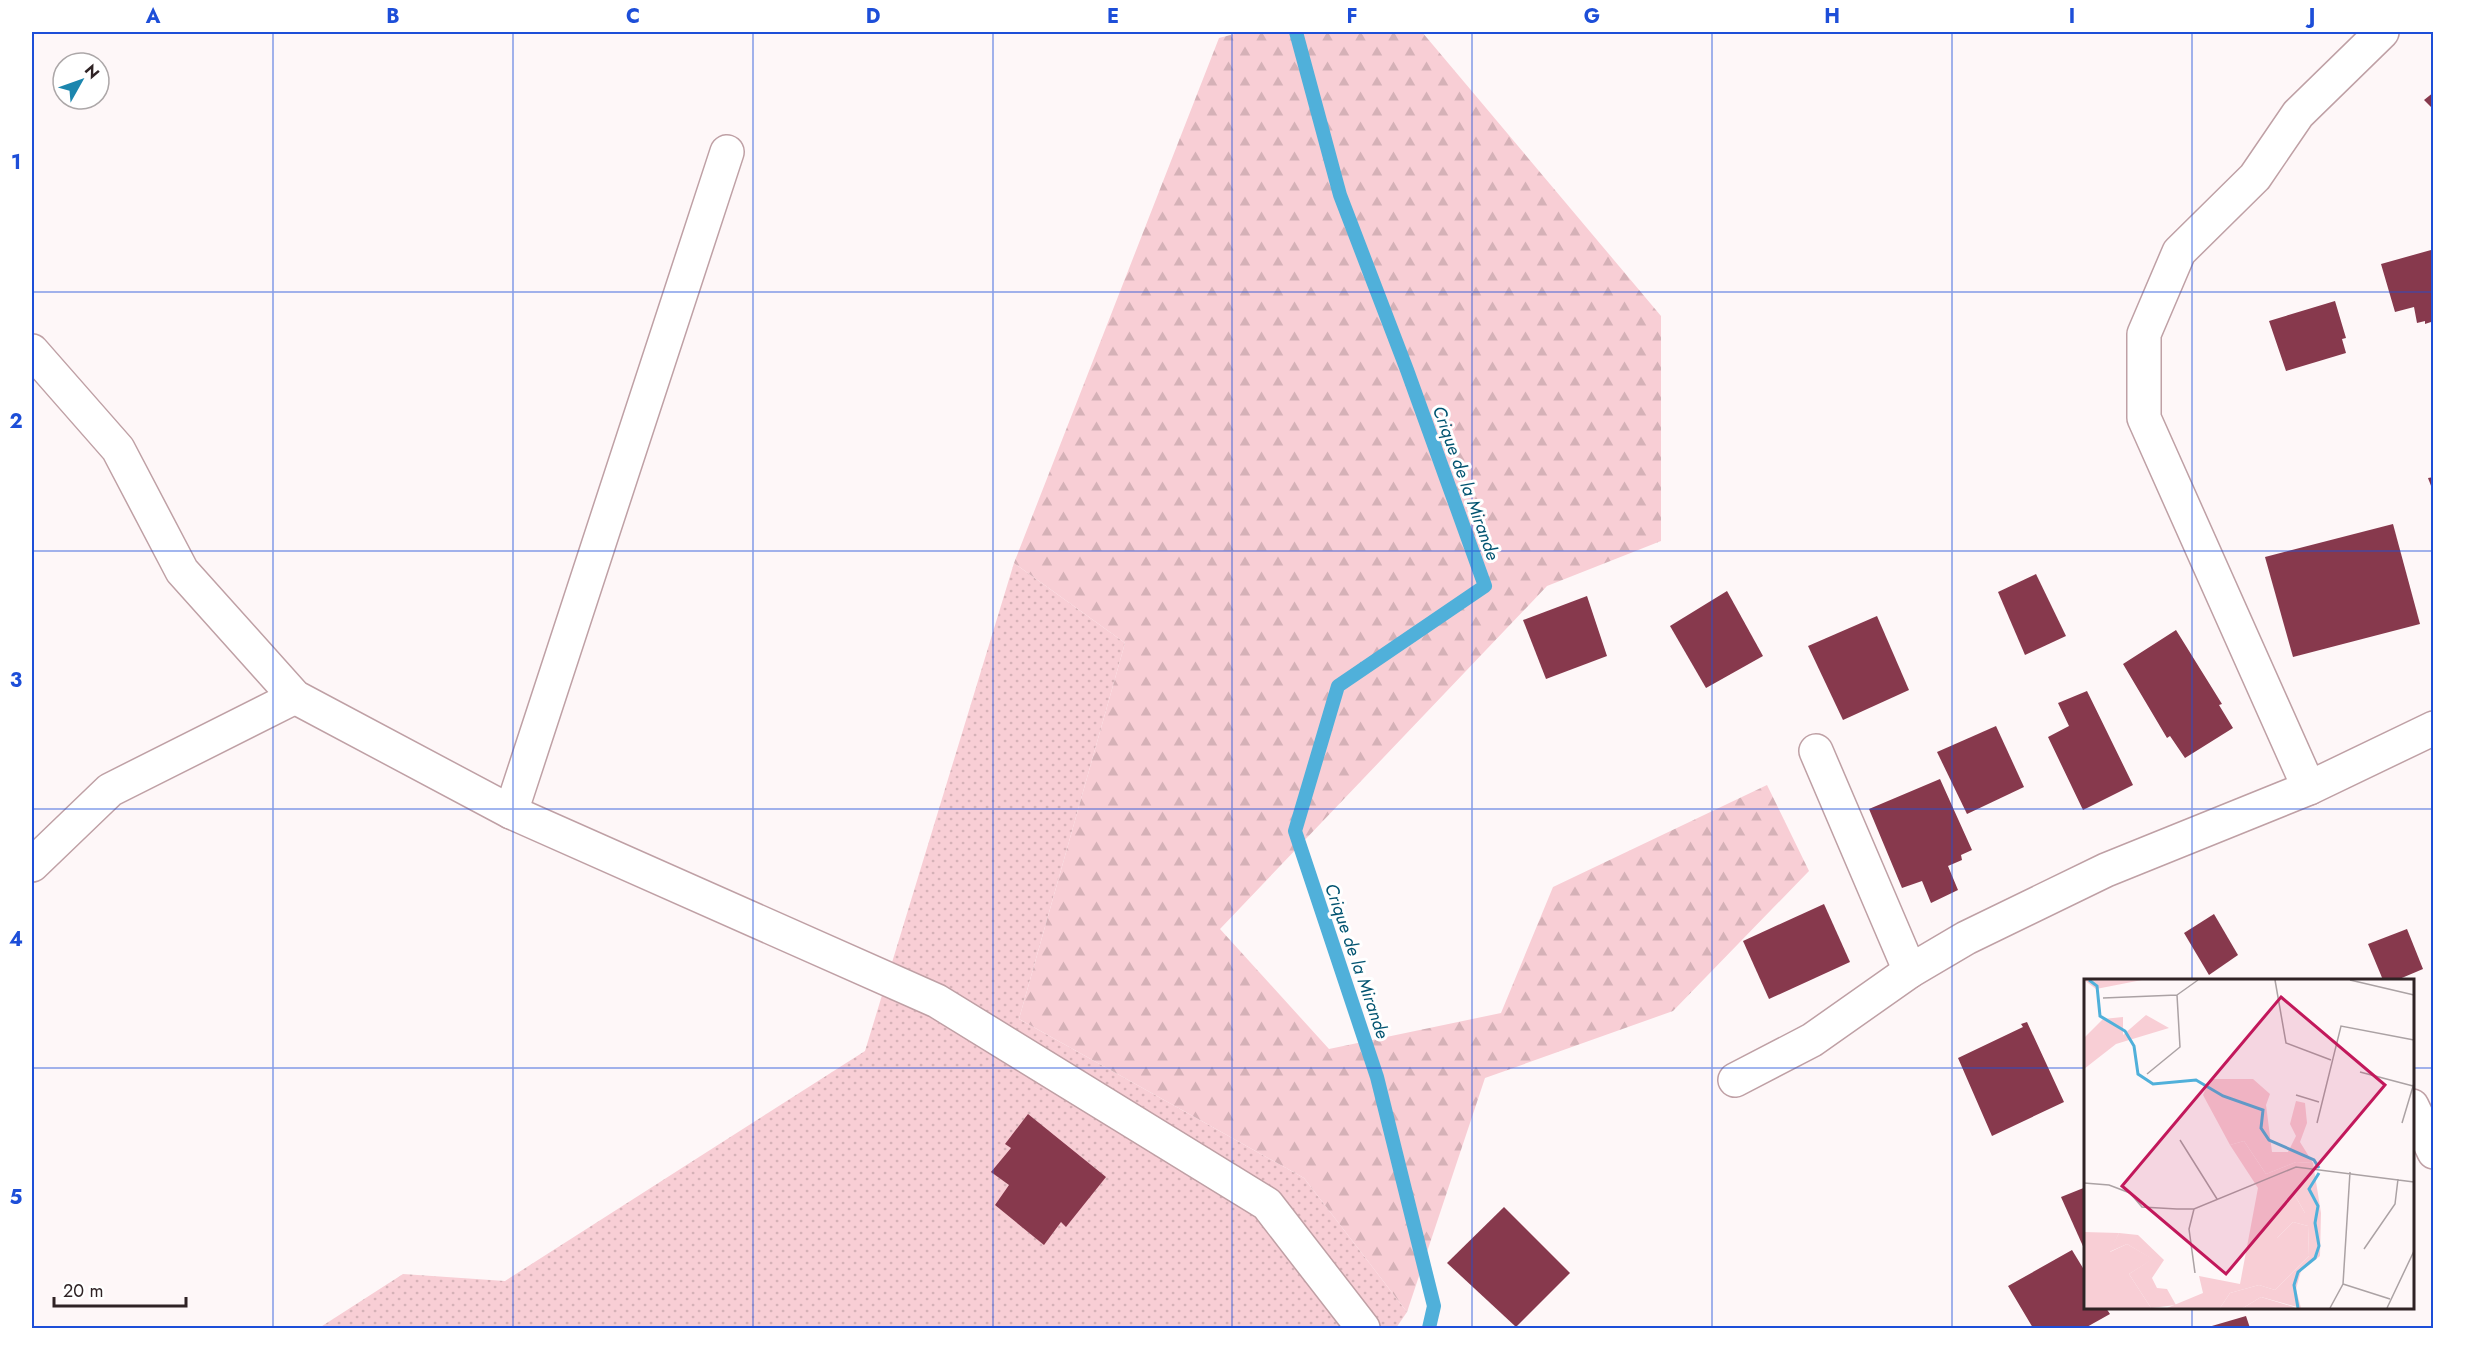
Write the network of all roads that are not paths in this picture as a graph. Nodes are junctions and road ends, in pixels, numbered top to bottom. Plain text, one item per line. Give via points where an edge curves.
1 (2382, 32) edge
2 (727, 152) dead end
3 (32, 351) edge
4 (295, 697) junction
5 (2433, 728) edge
6 (1816, 751) dead end
7 (2309, 789) junction
8 (511, 812) junction
9 (32, 866) edge
10 (1910, 971) junction
11 (1735, 1080) dead end
12 (2414, 1110) edge
13 (2433, 1152) edge
14 (1363, 1329) edge

1 - 7 street via 2298,114 2255,177 2179,252 2144,334 2144,418
2 - 8 street
3 - 4 street via 118,449 182,571
4 - 8 street
4 - 9 street via 110,790
5 - 7 street
6 - 10 street
7 - 10 street via 2106,870 1966,938
8 - 14 street via 937,1001 1267,1204
10 - 11 street via 1812,1040
12 - 13 street

